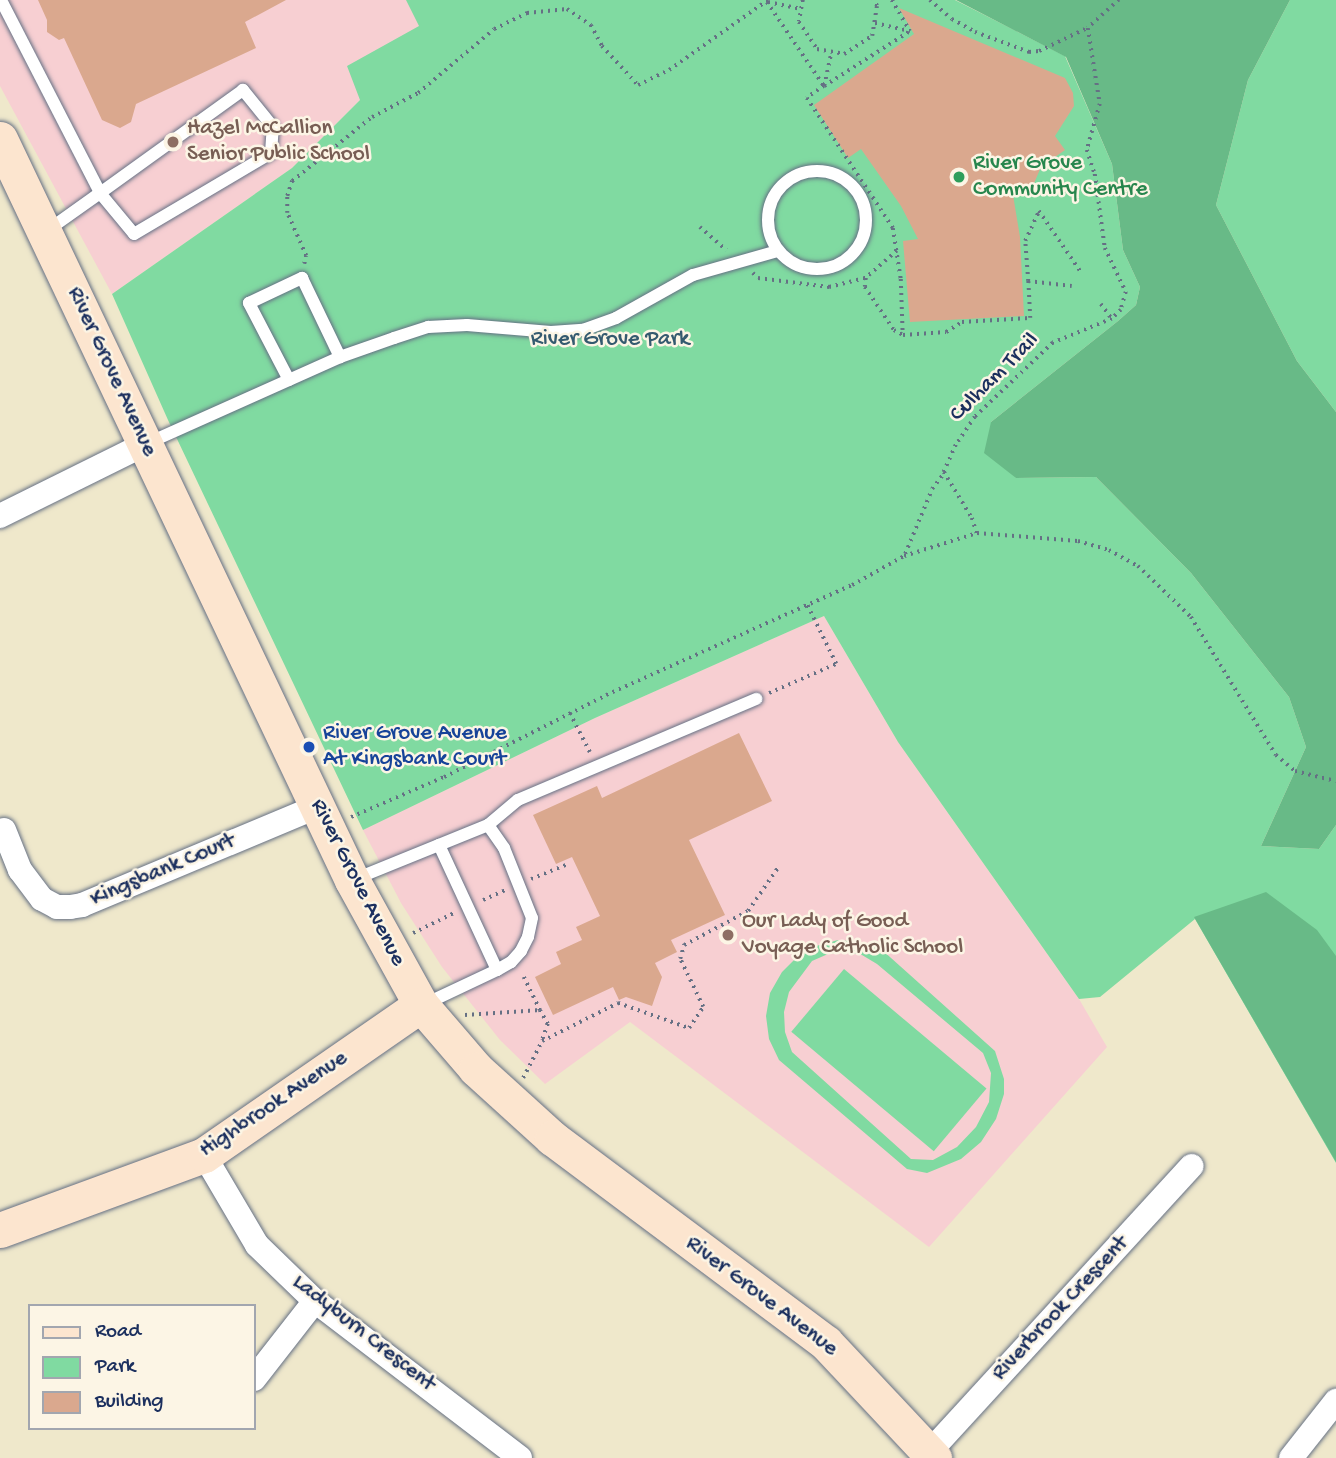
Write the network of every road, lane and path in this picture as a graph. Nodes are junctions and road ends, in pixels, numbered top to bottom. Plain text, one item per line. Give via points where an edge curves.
1 (1, 0) edge
2 (767, 0) edge
3 (803, 0) edge
4 (873, 0) edge
5 (892, 0) edge
6 (930, 0) edge
7 (1119, 0) edge
8 (802, 9) junction
9 (875, 23) junction
10 (1088, 28) junction
11 (911, 31) junction
12 (831, 53) junction
13 (824, 86) junction
14 (0, 139) edge
15 (100, 193) junction
16 (699, 228) dead end
17 (44, 233) junction
18 (777, 251) junction
19 (897, 251) junction
20 (742, 262) junction
21 (1081, 272) dead end
22 (302, 278) junction
23 (866, 278) junction
24 (1028, 281) junction
25 (1072, 286) dead end
26 (1101, 304) dead end
27 (1111, 319) junction
28 (903, 335) junction
29 (340, 358) junction
30 (289, 380) junction
31 (145, 444) junction
32 (944, 472) junction
33 (0, 516) edge
34 (977, 533) junction
35 (904, 556) junction
36 (807, 605) junction
37 (756, 699) joint
38 (570, 713) junction
39 (598, 766) junction
40 (1336, 781) edge
41 (317, 807) junction
42 (488, 825) junction
43 (4, 830) dead end
44 (439, 845) junction
45 (568, 864) dead end
46 (779, 866) dead end
47 (352, 880) junction
48 (520, 884) junction
49 (468, 907) junction
50 (413, 933) dead end
51 (497, 970) junction
52 (524, 977) dead end
53 (540, 1010) junction
54 (428, 1012) junction
55 (542, 1041) junction
56 (511, 1101) junction
57 (204, 1154) junction
58 (1192, 1166) dead end
59 (0, 1230) edge
60 (315, 1301) junction
61 (256, 1376) edge
62 (1336, 1401) edge
63 (929, 1456) edge
64 (520, 1458) edge
65 (1291, 1458) edge

1 - 15 lane
2 - 8 path
2 - 13 path
2 - 22 path via 669,70 638,85 602,46 591,25 567,9 527,13 494,29 418,93 372,117 292,181 287,214 306,256
3 - 8 path
4 - 9 path
5 - 11 path
6 - 10 path via 975,32 1028,52
7 - 10 path
8 - 12 path via 799,22 817,50
9 - 11 path
9 - 12 path via 872,36 845,54
10 - 27 path via 1100,104 1087,150 1095,174 1105,248 1126,292 1121,310
11 - 13 path
12 - 13 path
13 - 19 path via 807,98 893,228
14 - 17 street, River Grove Avenue
15 - 15 lane via 134,234 271,153 273,127 243,90
15 - 17 lane
16 - 20 path
17 - 31 street, River Grove Avenue
18 - 18 lane via 798,267 836,267 859,248 865,234 867,215 859,193 841,176 817,170 785,181 767,212
18 - 20 lane
19 - 23 path
19 - 28 path
20 - 23 path via 758,278 829,287
20 - 29 lane via 693,275 615,318 583,330 428,327
21 - 24 path via 1040,211 1025,241
22 - 29 lane
22 - 30 lane via 249,303
23 - 28 path via 868,295
24 - 25 path
24 - 28 path via 1030,317 962,322 946,332
26 - 27 path
27 - 32 path, Culham Trail via 1053,343 975,417
29 - 30 lane
30 - 31 lane
31 - 33 street
31 - 41 street, River Grove Avenue
32 - 34 path
32 - 35 path, Culham Trail via 932,489
34 - 35 path
34 - 40 path via 1078,541 1109,550 1138,566 1191,617 1276,755 1295,771
35 - 36 path
36 - 37 path via 836,664
36 - 38 path
37 - 39 lane
38 - 39 path
38 - 41 path via 345,819
39 - 42 lane via 518,800
41 - 43 street, Kingsbank Court via 70,907 42,900 20,870
41 - 47 street, River Grove Avenue
42 - 44 lane
42 - 48 lane
44 - 47 lane
44 - 49 lane
45 - 48 path
46 - 55 path via 748,911 684,945 680,959 703,1007 690,1028 618,1003
47 - 54 street, River Grove Avenue
48 - 49 path
48 - 51 lane via 532,918 528,937 511,962
49 - 50 path
49 - 51 lane
51 - 54 lane via 449,989
52 - 53 path
53 - 54 path
53 - 55 path via 548,1024
54 - 56 street, River Grove Avenue via 476,1069
54 - 57 street, Highbrook Avenue
55 - 56 path
56 - 63 street, River Grove Avenue via 603,1178 826,1343
57 - 59 street, Highbrook Avenue
57 - 60 street, Ladyburn Crescent via 257,1245
58 - 63 street, Riverbrook Crescent
60 - 61 street
60 - 64 street, Ladyburn Crescent
62 - 65 street

